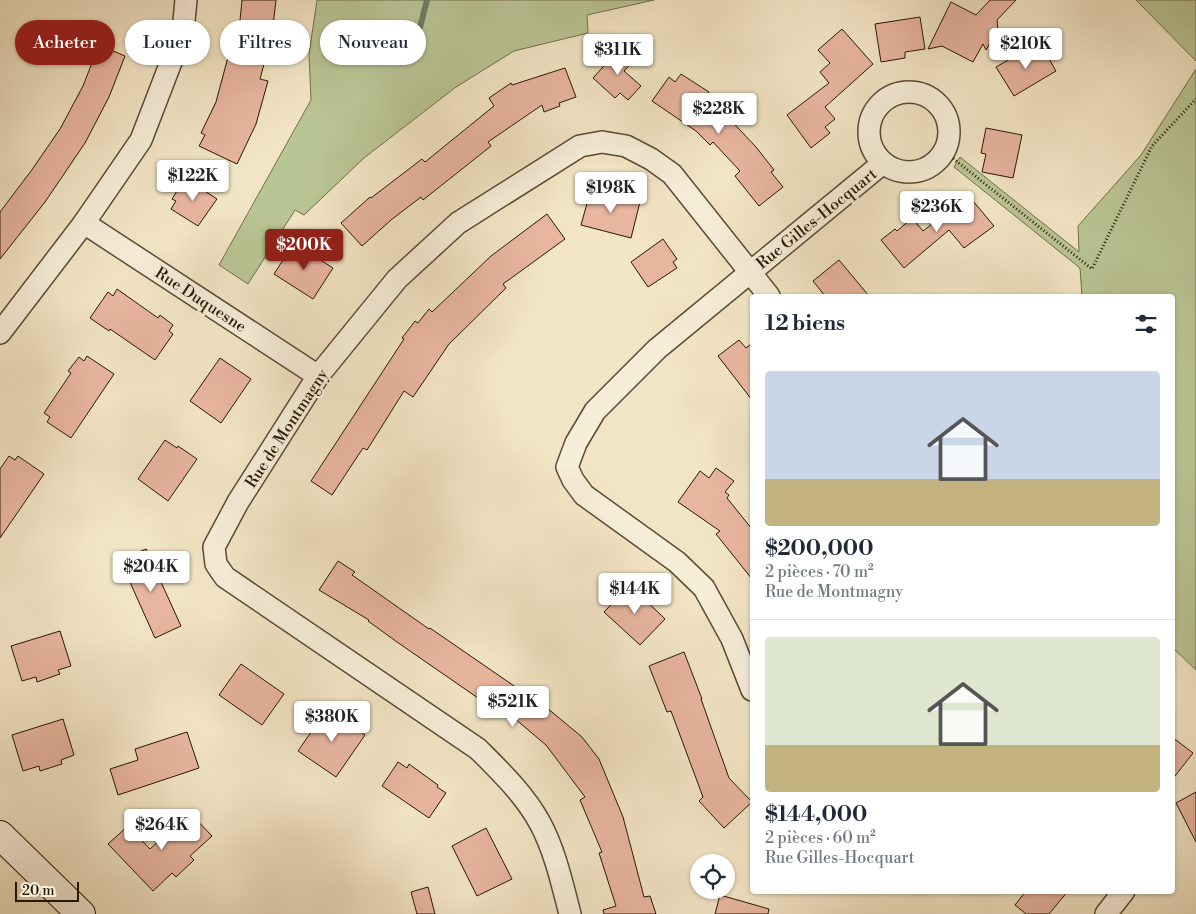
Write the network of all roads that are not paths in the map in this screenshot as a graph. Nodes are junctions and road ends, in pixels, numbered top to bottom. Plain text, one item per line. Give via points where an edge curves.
1 (186, 0) edge
2 (883, 163) junction
3 (84, 223) junction
4 (750, 272) junction
5 (767, 294) edge
6 (2, 334) edge
7 (318, 376) junction
8 (750, 685) edge
9 (0, 835) edge
10 (1122, 894) edge
11 (81, 914) edge
12 (570, 914) edge
13 (1106, 914) edge

1 - 3 street via 183,31 141,140
2 - 2 street, Rue Gilles-Hocquart via 869,139 869,126 882,101 908,91 922,93 934,100 944,110 950,136 938,161 917,172 899,171
2 - 4 street, Rue Gilles-Hocquart
3 - 6 street
3 - 7 street, Rue Duquesne
4 - 5 street, Rue de Montmagny
4 - 7 street, Rue de Montmagny via 672,174 626,146 602,142 580,146 458,223 398,279
4 - 8 street, Rue Gilles-Hocquart via 657,349 595,411 567,466 584,495 677,562 704,588 732,639
7 - 12 street, Rue de Montmagny via 238,502 214,548 216,564 225,577 478,749 514,785 540,823 557,864
9 - 11 street
10 - 13 street

